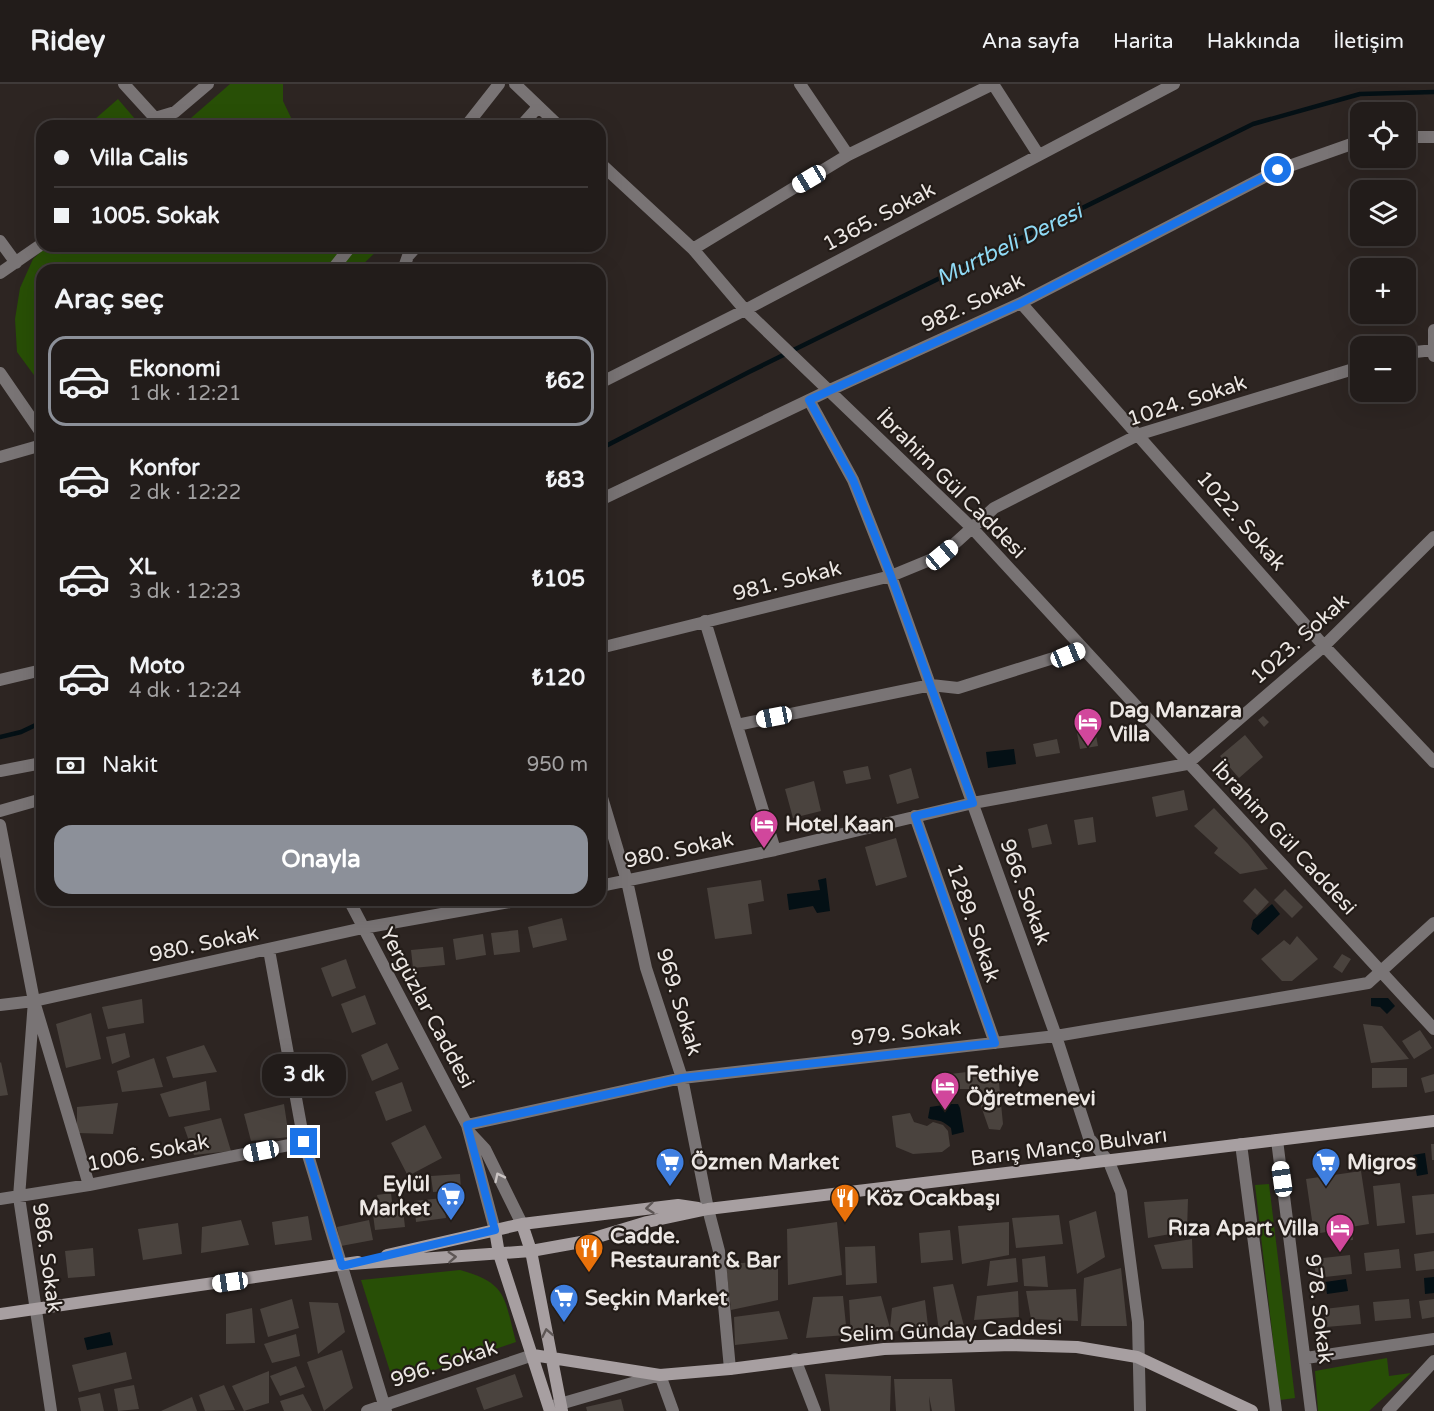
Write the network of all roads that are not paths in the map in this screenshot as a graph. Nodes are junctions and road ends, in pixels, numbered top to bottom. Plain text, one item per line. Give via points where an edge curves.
1 (124, 84) edge
2 (208, 84) edge
3 (499, 84) edge
4 (514, 84) edge
5 (800, 84) edge
6 (993, 84) edge
7 (1174, 84) edge
8 (538, 107) junction
9 (154, 120) edge
10 (160, 120) edge
11 (471, 120) edge
12 (526, 120) edge
13 (552, 120) edge
14 (1416, 137) edge
15 (1434, 137) edge
16 (1350, 145) edge
17 (1038, 154) junction
18 (848, 155) junction
19 (606, 169) edge
20 (0, 241) edge
21 (36, 248) edge
22 (693, 249) junction
23 (346, 252) edge
24 (16, 263) junction
25 (337, 264) edge
26 (0, 273) edge
27 (1021, 303) junction
28 (745, 310) junction
29 (1434, 330) edge
30 (1416, 353) edge
31 (1434, 353) edge
32 (1350, 370) edge
33 (0, 373) edge
34 (606, 380) edge
35 (830, 390) junction
36 (809, 400) junction
37 (36, 425) edge
38 (1140, 434) junction
39 (36, 447) edge
40 (0, 457) edge
41 (606, 497) edge
42 (973, 529) junction
43 (1434, 537) edge
44 (1420, 552) junction
45 (1434, 554) edge
46 (891, 576) junction
47 (705, 621) junction
48 (606, 646) edge
49 (1324, 646) junction
50 (1082, 649) junction
51 (36, 671) edge
52 (0, 680) edge
53 (931, 685) junction
54 (737, 725) junction
55 (1434, 762) edge
56 (36, 764) edge
57 (1187, 764) junction
58 (0, 771) edge
59 (36, 801) edge
60 (973, 803) junction
61 (0, 811) edge
62 (606, 811) edge
63 (915, 816) junction
64 (0, 825) edge
65 (775, 850) junction
66 (627, 881) junction
67 (606, 885) edge
68 (352, 906) edge
69 (487, 906) edge
70 (1434, 923) edge
71 (363, 928) junction
72 (269, 950) junction
73 (1381, 970) junction
74 (34, 1001) junction
75 (0, 1005) edge
76 (1434, 1029) edge
77 (1056, 1036) junction
78 (995, 1043) junction
79 (682, 1078) junction
80 (1434, 1121) edge
81 (469, 1129) junction
82 (1277, 1140) junction
83 (304, 1142) junction
84 (1241, 1144) junction
85 (1109, 1162) junction
86 (89, 1185) junction
87 (19, 1197) junction
88 (0, 1199) edge
89 (708, 1209) junction
90 (522, 1224) junction
91 (495, 1230) junction
92 (531, 1251) junction
93 (499, 1254) junction
94 (347, 1265) junction
95 (34, 1309) junction
96 (0, 1314) edge
97 (1434, 1340) edge
98 (533, 1355) junction
99 (1137, 1357) junction
100 (552, 1358) junction
101 (795, 1359) junction
102 (1306, 1359) junction
103 (1434, 1361) edge
104 (730, 1369) junction
105 (660, 1375) junction
106 (385, 1408) edge
107 (555, 1408) edge
108 (51, 1411) edge
109 (367, 1411) edge
110 (673, 1411) edge
111 (815, 1411) edge
112 (1140, 1411) edge
113 (1252, 1411) edge
114 (1276, 1411) edge
115 (1311, 1411) edge
116 (1388, 1411) edge

1 - 9 street
2 - 10 street
3 - 11 street
4 - 8 street
5 - 18 street
6 - 17 street
6 - 18 street
7 - 17 street, 1365. Sokak
8 - 12 street
8 - 13 street
14 - 15 street
16 - 27 street, 982. Sokak via 1278,170
17 - 28 street, 1365. Sokak
18 - 22 street
19 - 22 street, İbrahim Gül Caddesi
20 - 24 street
21 - 24 street
22 - 28 street, İbrahim Gül Caddesi
23 - 25 street
24 - 26 street
27 - 35 street, 982. Sokak
27 - 38 street, 1022. Sokak
28 - 34 street, 1365. Sokak
28 - 35 street, İbrahim Gül Caddesi
29 - 31 street
30 - 31 street
32 - 38 street, 1024. Sokak
33 - 37 street
35 - 36 street, 982. Sokak
35 - 42 street, İbrahim Gül Caddesi
36 - 41 street, 982. Sokak
36 - 46 street, 966. Sokak via 853,480
38 - 42 street, 1024. Sokak via 994,508
38 - 49 street, 1022. Sokak
39 - 40 street
42 - 46 street, 981. Sokak via 942,555
42 - 50 street, İbrahim Gül Caddesi
43 - 44 street, 1023. Sokak
44 - 45 street
44 - 49 street, 1023. Sokak
46 - 47 street, 981. Sokak
46 - 53 street, 966. Sokak
47 - 48 street, 981. Sokak
47 - 54 street
49 - 55 street, 1022. Sokak
49 - 57 street, 1023. Sokak
50 - 53 street via 958,688
50 - 57 street, İbrahim Gül Caddesi
51 - 52 street
53 - 54 street
53 - 60 street, 966. Sokak
54 - 65 street
56 - 58 street
57 - 60 street, 980. Sokak
57 - 73 street, İbrahim Gül Caddesi
59 - 61 street
60 - 63 street, 980. Sokak
60 - 77 street, 966. Sokak
62 - 66 street, 969. Sokak
63 - 65 street, 980. Sokak
63 - 78 street, 1289. Sokak
64 - 74 street, 986. Sokak
65 - 66 street, 980. Sokak
66 - 67 street, 980. Sokak
66 - 79 street, 969. Sokak via 646,968
68 - 71 street, Yergüzlar Caddesi
69 - 71 street, 980. Sokak
70 - 73 street, 979. Sokak
71 - 72 street, 980. Sokak
71 - 81 street, Yergüzlar Caddesi
72 - 74 street, 980. Sokak
72 - 83 street
73 - 76 street, İbrahim Gül Caddesi
73 - 77 street, 979. Sokak via 1368,983
74 - 75 street, 980. Sokak
74 - 86 street
74 - 87 street, 986. Sokak
77 - 78 street, 979. Sokak
77 - 85 street, 966. Sokak via 1089,1138
78 - 79 street, 979. Sokak
79 - 81 street, 979. Sokak
79 - 89 street, 969. Sokak
80 - 82 main road, Barış Manço Bulvarı
90 -> 81 street via 485,1149
81 - 91 street, Yergüzlar Caddesi
82 - 84 main road, Barış Manço Bulvarı
82 - 102 street, 978. Sokak
83 - 86 street, 1006. Sokak
83 - 94 street
84 - 85 main road, Barış Manço Bulvarı
84 - 114 street
85 - 89 main road, Barış Manço Bulvarı
85 - 99 street, 966. Sokak via 1121,1192 1138,1322
86 - 87 street, 1006. Sokak
87 - 88 street, 1006. Sokak
87 - 95 street, 986. Sokak
89 -> 90 main road, Barış Manço Bulvarı via 678,1205
89 - 92 main road, Barış Manço Bulvarı
89 - 104 street, 969. Sokak via 719,1251
90 - 91 main road, Barış Manço Bulvarı
90 - 92 main road
91 - 93 main road, Yergüzlar Caddesi
91 - 94 main road, Barış Manço Bulvarı
92 - 93 main road, Barış Manço Bulvarı
100 -> 92 main road
94 -> 93 main road, Barış Manço Bulvarı
93 - 98 main road, Yergüzlar Caddesi
94 - 95 main road, Barış Manço Bulvarı
94 - 106 street
95 - 96 main road, Barış Manço Bulvarı
95 - 108 street, 986. Sokak
97 - 102 street
98 - 100 main road, Selim Günday Caddesi
98 - 106 street, 996. Sokak
98 - 107 main road, Yergüzlar Caddesi
99 - 101 main road, Selim Günday Caddesi via 1077,1347 1012,1345 884,1349
99 - 112 street, 966. Sokak
99 - 113 main road, Selim Günday Caddesi
100 - 105 main road, Selim Günday Caddesi
100 - 107 main road
101 - 104 main road, Selim Günday Caddesi
101 - 111 street
102 - 115 street, 978. Sokak
103 - 116 street
104 - 105 main road, Selim Günday Caddesi
105 - 107 street
105 - 110 street
106 - 109 street, 996. Sokak

